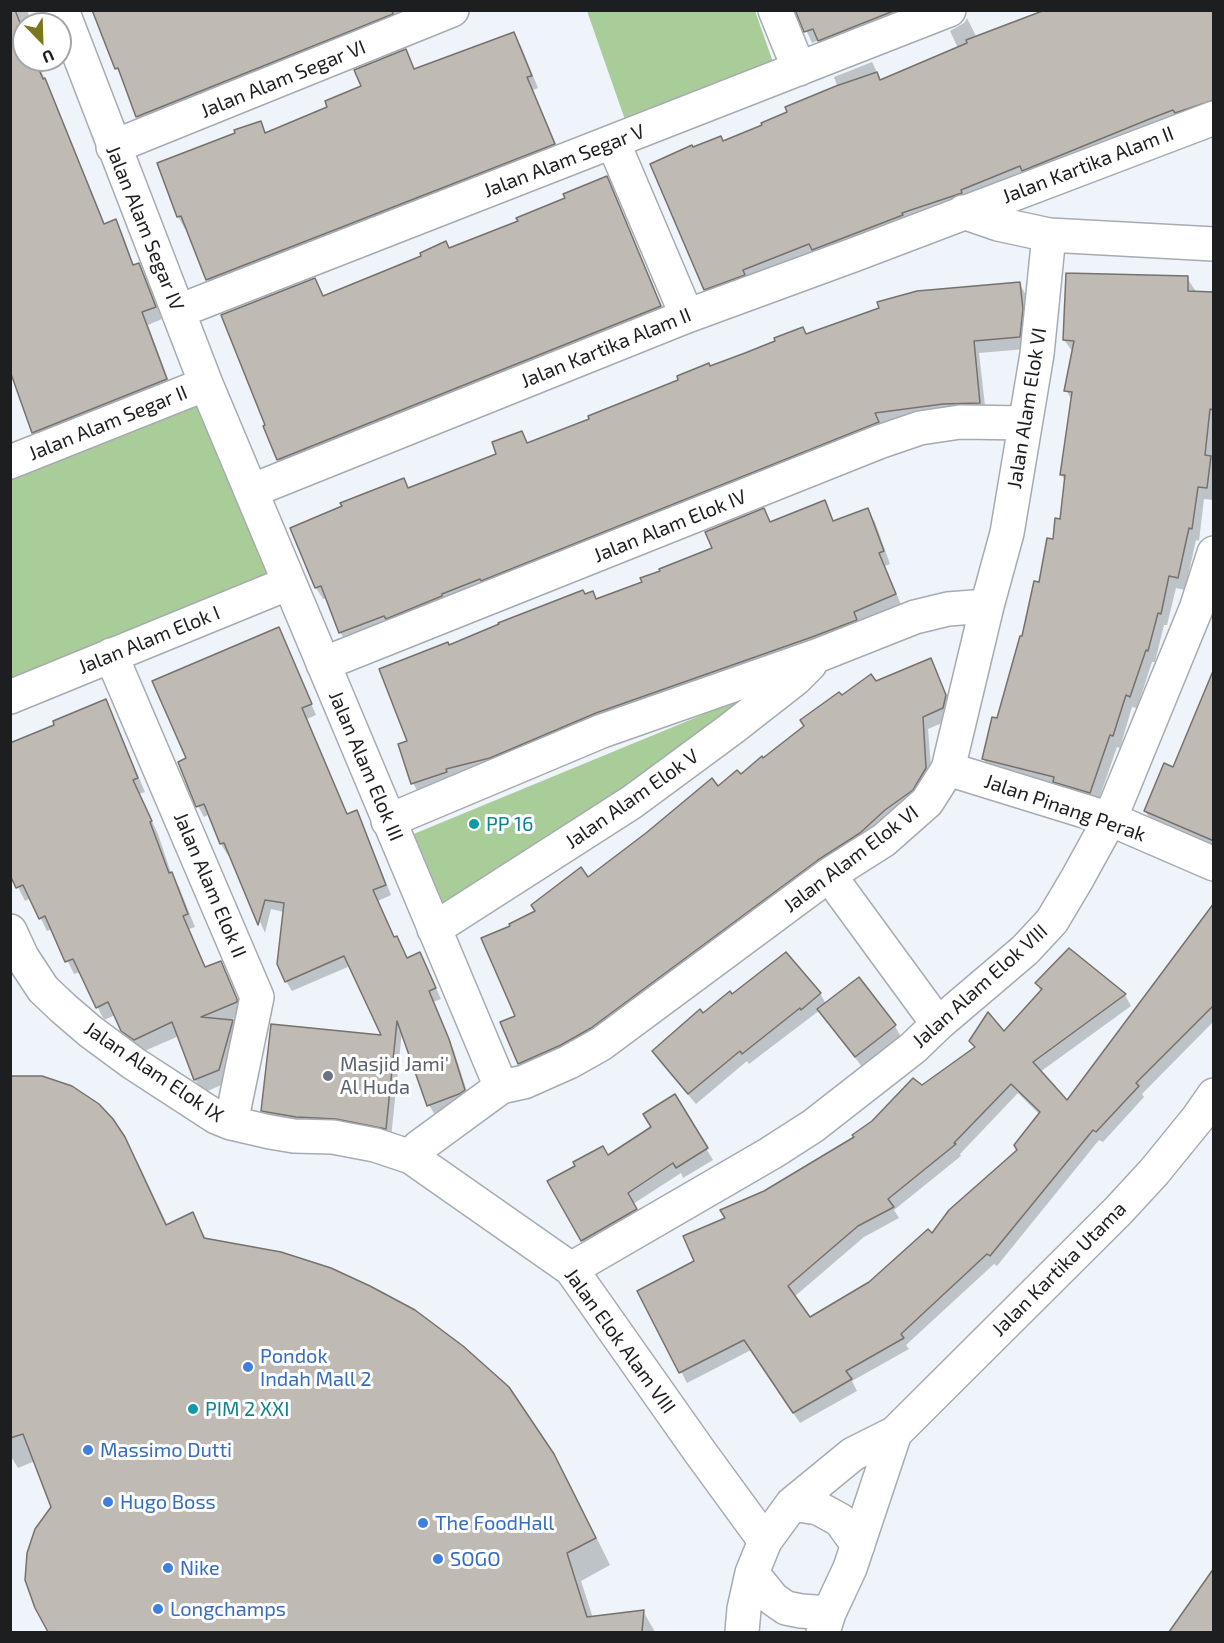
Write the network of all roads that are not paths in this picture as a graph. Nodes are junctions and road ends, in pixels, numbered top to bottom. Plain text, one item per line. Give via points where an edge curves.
1 (62, 10) edge
2 (452, 10) edge
3 (775, 10) edge
4 (949, 10) edge
5 (799, 69) junction
6 (1214, 118) edge
7 (613, 142) junction
8 (113, 147) junction
9 (963, 212) junction
10 (1049, 235) junction
11 (1214, 244) edge
12 (179, 311) junction
13 (687, 316) junction
14 (206, 384) junction
15 (1025, 423) junction
16 (231, 444) joint
17 (13, 453) edge
18 (251, 491) junction
19 (1214, 553) edge
20 (289, 583) junction
21 (987, 606) junction
22 (111, 655) junction
23 (819, 655) junction
24 (323, 664) junction
25 (10, 698) edge
26 (948, 769) junction
27 (1110, 819) junction
28 (388, 821) junction
29 (1214, 864) edge
30 (829, 876) junction
31 (434, 929) junction
32 (10, 932) edge
33 (938, 1024) junction
34 (501, 1087) junction
35 (1214, 1095) edge
36 (231, 1123) junction
37 (411, 1157) junction
38 (570, 1269) junction
39 (895, 1433) junction
40 (792, 1504) junction
41 (765, 1540) junction
42 (858, 1545) junction
43 (752, 1573) junction
44 (826, 1623) edge
45 (742, 1632) edge

1 - 8 street, Jalan Alam Segar IV
2 - 8 street, Jalan Alam Segar VI
3 - 5 street
4 - 5 street, Jalan Alam Segar V
5 - 7 street, Jalan Alam Segar V
6 - 9 street, Jalan Kartika Alam II
7 - 12 street, Jalan Alam Segar V
7 - 13 street
8 - 12 street, Jalan Alam Segar IV
9 - 10 street, Jalan Kartika Alam II
9 - 13 street, Jalan Kartika Alam II
10 - 11 street, Jalan Kartika Alam II
10 - 15 street, Jalan Alam Elok VI via 1037,354
12 - 14 street, Jalan Alam Segar IV
13 - 18 street, Jalan Kartika Alam II
14 - 16 street, Jalan Alam Segar IV
14 - 17 street, Jalan Alam Segar II
15 - 21 street, Jalan Alam Elok VI via 1007,533
15 - 24 street, Jalan Alam Elok IV via 960,422 920,428 879,442
16 - 18 street, Jalan Alam Elok III
18 - 20 street, Jalan Alam Elok III
19 - 27 street, Jalan Alam Elok VIII via 1196,609
20 - 22 street, Jalan Alam Elok I
20 - 24 street, Jalan Alam Elok III
21 - 23 street, Jalan Alam Elok V via 915,617
21 - 26 street, Jalan Alam Elok VI
22 - 25 street, Jalan Alam Elok I
22 - 36 street, Jalan Alam Elok II via 256,998
23 - 28 street, Jalan Alam Elok V via 602,731
23 - 31 street, Jalan Alam Elok V via 795,679 632,802
24 - 28 street, Jalan Alam Elok III
26 - 27 street, Jalan Pinang Perak
26 - 30 street, Jalan Alam Elok VI via 927,802 884,840
27 - 29 street, Jalan Pinang Perak
27 - 33 street, Jalan Alam Elok VIII via 1052,921 1025,950
28 - 31 street, Jalan Alam Elok III
30 - 33 street
30 - 34 street, Jalan Alam Elok VI via 602,1044 524,1082
31 - 34 street, Jalan Alam Elok III
32 - 36 street, Jalan Alam Elok IX via 43,989 63,1008 133,1063
33 - 38 street, Jalan Alam Elok VIII via 914,1048 771,1154
34 - 37 street, Jalan Alam Elok VI
35 - 39 street, Jalan Kartika Utama via 1125,1203
36 - 37 street, Jalan Alam Elok IX via 294,1136 333,1137
37 - 38 street, Jalan Elok Alam VIII
38 - 41 street, Jalan Elok Alam VIII
39 - 40 street, Jalan Kartika Utama via 853,1454
39 - 42 street, Jalan Kartika Utama
40 - 41 street, Jalan Kartika Utama
40 - 42 street via 818,1508 840,1520
41 - 43 street, Jalan Kartika Utama
42 - 44 street, Jalan Kartika Utama
43 - 44 street via 773,1599 786,1608
43 - 45 street, Jalan Kartika Utama

